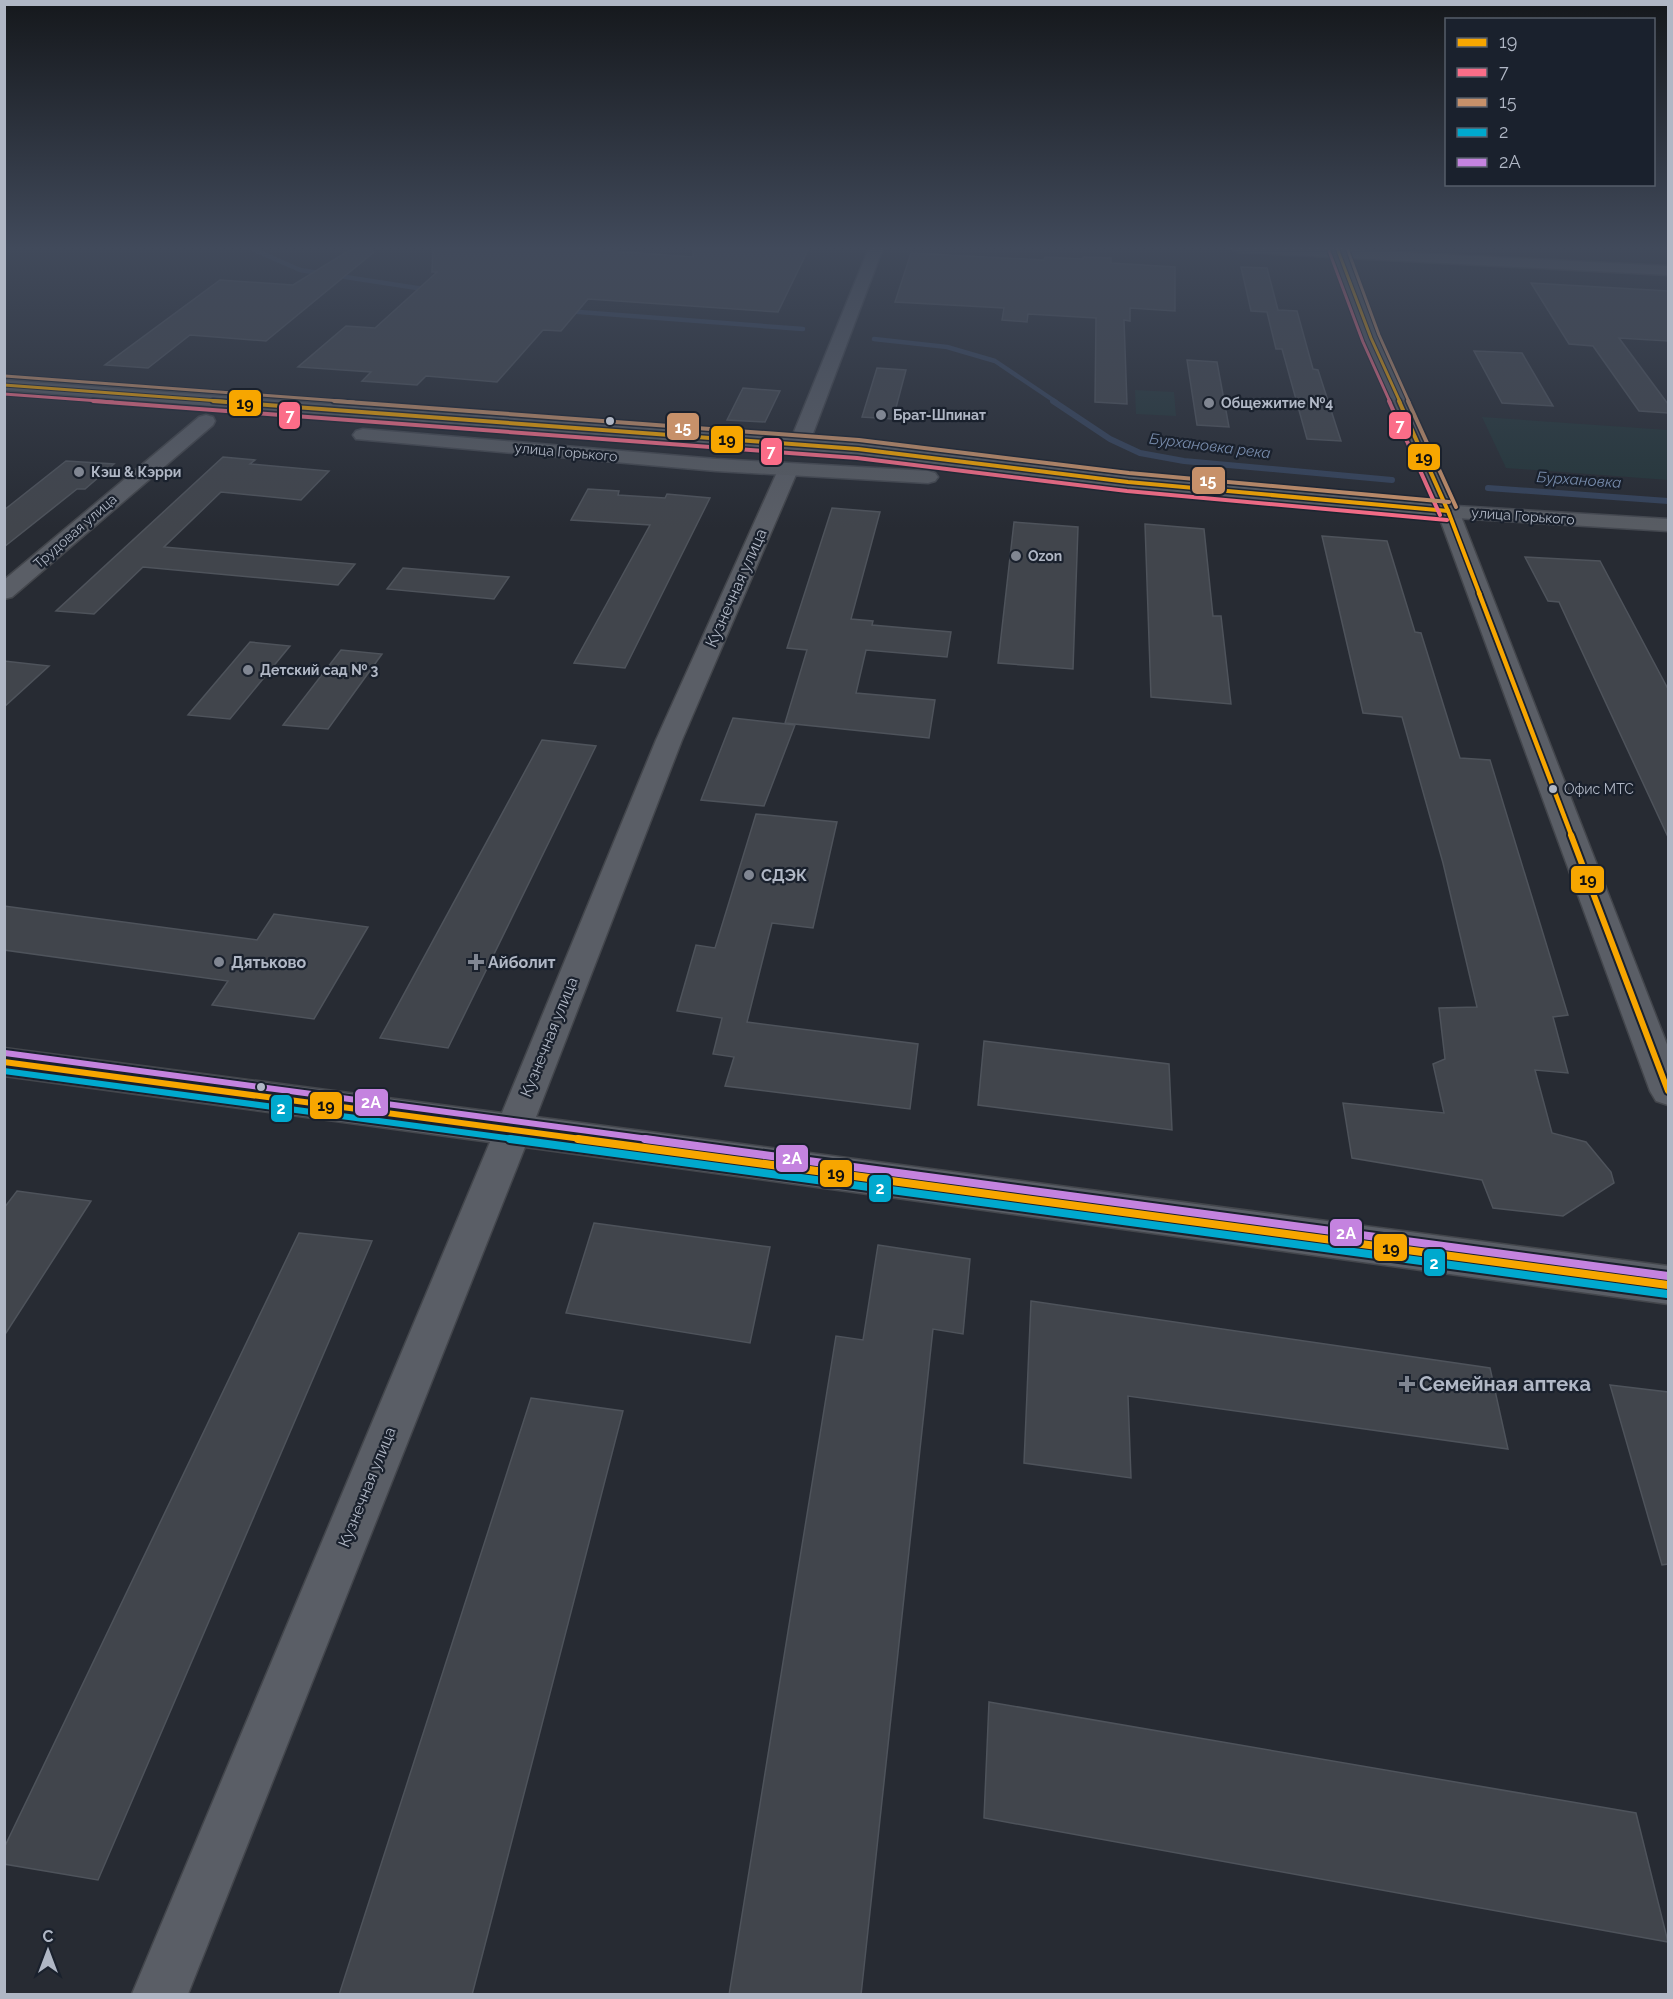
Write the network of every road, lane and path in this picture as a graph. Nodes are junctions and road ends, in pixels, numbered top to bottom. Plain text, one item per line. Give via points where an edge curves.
1 (839, 341) edge
2 (1373, 341) edge
3 (4, 385) edge
4 (228, 402) junction
5 (4, 406) edge
6 (206, 421) junction
7 (799, 444) junction
8 (788, 470) junction
9 (1128, 482) junction
10 (1448, 511) junction
11 (1668, 525) edge
12 (4, 592) edge
13 (4, 1062) edge
14 (1668, 1091) edge
15 (512, 1129) junction
16 (1668, 1286) edge
17 (160, 1995) edge

1 - 7 street, Кузнечная улица
2 - 10 main road
3 - 4 main road, улица Горького
4 - 6 main road, Трудовая улица
4 - 7 main road, улица Горького
5 - 6 main road, улица Горького
6 - 8 main road, улица Горького
6 - 12 street, Трудовая улица
7 - 8 main road, Кузнечная улица
7 - 9 main road, улица Горького
8 - 9 main road, улица Горького
8 - 15 street, Кузнечная улица via 669,740
9 - 10 main road, улица Горького
10 - 11 main road, улица Горького
10 - 14 street
13 - 15 street
15 - 16 street
15 - 17 street, Кузнечная улица

